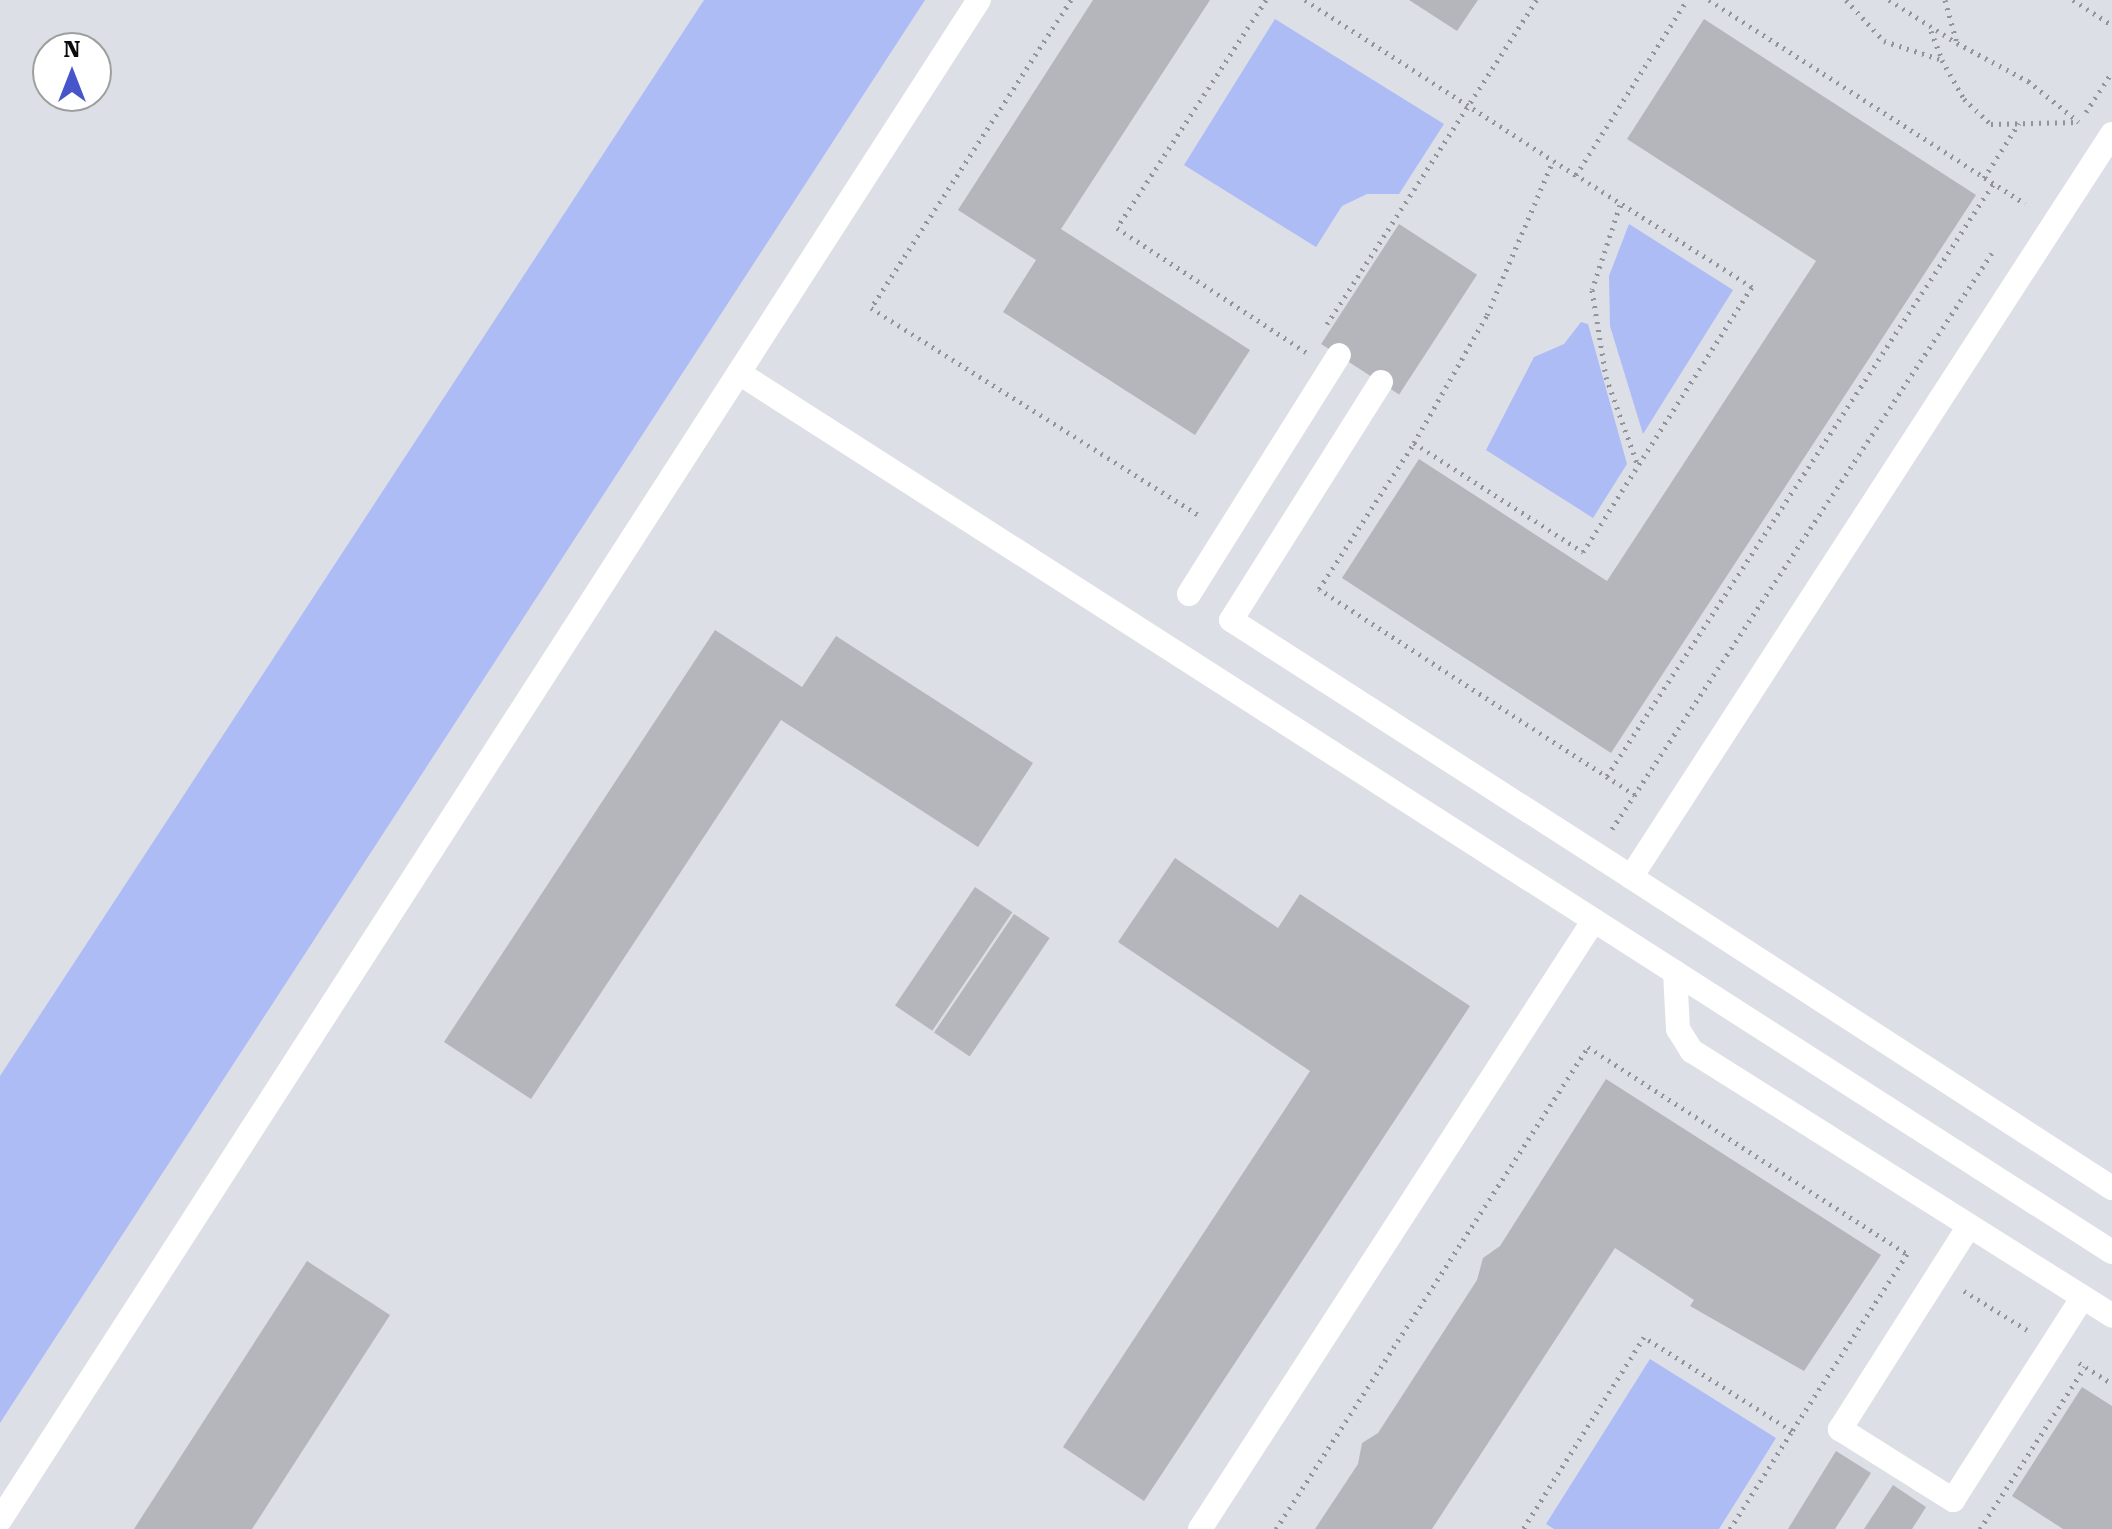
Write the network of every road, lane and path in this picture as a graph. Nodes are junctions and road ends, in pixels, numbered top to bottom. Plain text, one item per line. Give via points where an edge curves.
1 (979, 0) edge
2 (1071, 0) edge
3 (1266, 0) edge
4 (1305, 0) edge
5 (1537, 0) edge
6 (1687, 0) edge
7 (1709, 0) edge
8 (1846, 0) edge
9 (1889, 0) edge
10 (1945, 0) edge
11 (2073, 0) edge
12 (2112, 25) edge
13 (1930, 29) junction
14 (1957, 43) junction
15 (1942, 60) junction
16 (2112, 72) edge
17 (1469, 107) junction
18 (2079, 122) junction
19 (2019, 123) junction
20 (2072, 134) dead end
21 (2112, 134) edge
22 (1553, 161) junction
23 (1576, 175) junction
24 (1984, 178) junction
25 (1993, 184) junction
26 (2033, 192) dead end
27 (2025, 204) junction
28 (1620, 205) junction
29 (2016, 217) dead end
30 (1999, 243) dead end
31 (1325, 328) dead end
32 (1316, 341) dead end
33 (1308, 353) junction
34 (1339, 355) dead end
35 (1300, 366) dead end
36 (739, 373) junction
37 (1381, 382) dead end
38 (1414, 443) junction
39 (1638, 466) junction
40 (1211, 505) dead end
41 (1189, 594) dead end
42 (1607, 776) junction
43 (1635, 795) junction
44 (1595, 854) junction
45 (1631, 877) junction
46 (1594, 920) junction
47 (1675, 972) junction
48 (2112, 1188) edge
49 (1969, 1226) junction
50 (2112, 1252) edge
51 (1907, 1254) junction
52 (1939, 1274) junction
53 (2082, 1298) junction
54 (2112, 1316) edge
55 (2052, 1346) junction
56 (2085, 1367) junction
57 (2112, 1384) edge
58 (1792, 1431) junction
59 (0, 1520) edge
60 (1200, 1529) edge
61 (1276, 1529) edge
62 (1523, 1529) edge
63 (1730, 1529) edge
64 (1980, 1529) edge

1 - 36 lane
2 - 40 path via 871,308 1203,518
3 - 33 path via 1117,228
4 - 17 path
5 - 17 path
6 - 23 path
7 - 24 path
8 - 15 path via 1884,41
9 - 13 path
10 - 14 path
11 - 12 path
13 - 14 path
13 - 15 path
14 - 18 path via 2028,81
15 - 19 path via 1981,118
16 - 18 path
17 - 22 path
17 - 31 path
18 - 19 path
18 - 20 path
19 - 24 path
21 - 45 lane
22 - 23 path
22 - 38 path via 1487,315
23 - 28 path
24 - 25 path
25 - 27 path
25 - 42 path
26 - 27 path
27 - 29 path
28 - 39 path via 1592,290 1606,377
28 - 39 path via 1752,287
30 - 43 path
32 - 33 path
33 - 35 path
34 - 41 lane
36 - 46 lane
36 - 59 lane
37 - 44 lane via 1231,620
38 - 39 path via 1583,552
38 - 42 path via 1319,589
42 - 43 path
43 - 44 path
44 - 45 lane
45 - 48 lane
46 - 47 lane
46 - 60 lane
47 - 49 lane via 1678,1029 1692,1051
47 - 50 lane
49 - 52 lane
49 - 53 lane
51 - 52 path
51 - 58 path
51 - 61 path via 1588,1047
52 - 55 path
52 - 55 lane via 1840,1429 1858,1453 1915,1488 1953,1500
53 - 54 lane
53 - 55 lane
55 - 56 path
56 - 57 path
56 - 64 path
58 - 62 path via 1644,1337
58 - 63 path

